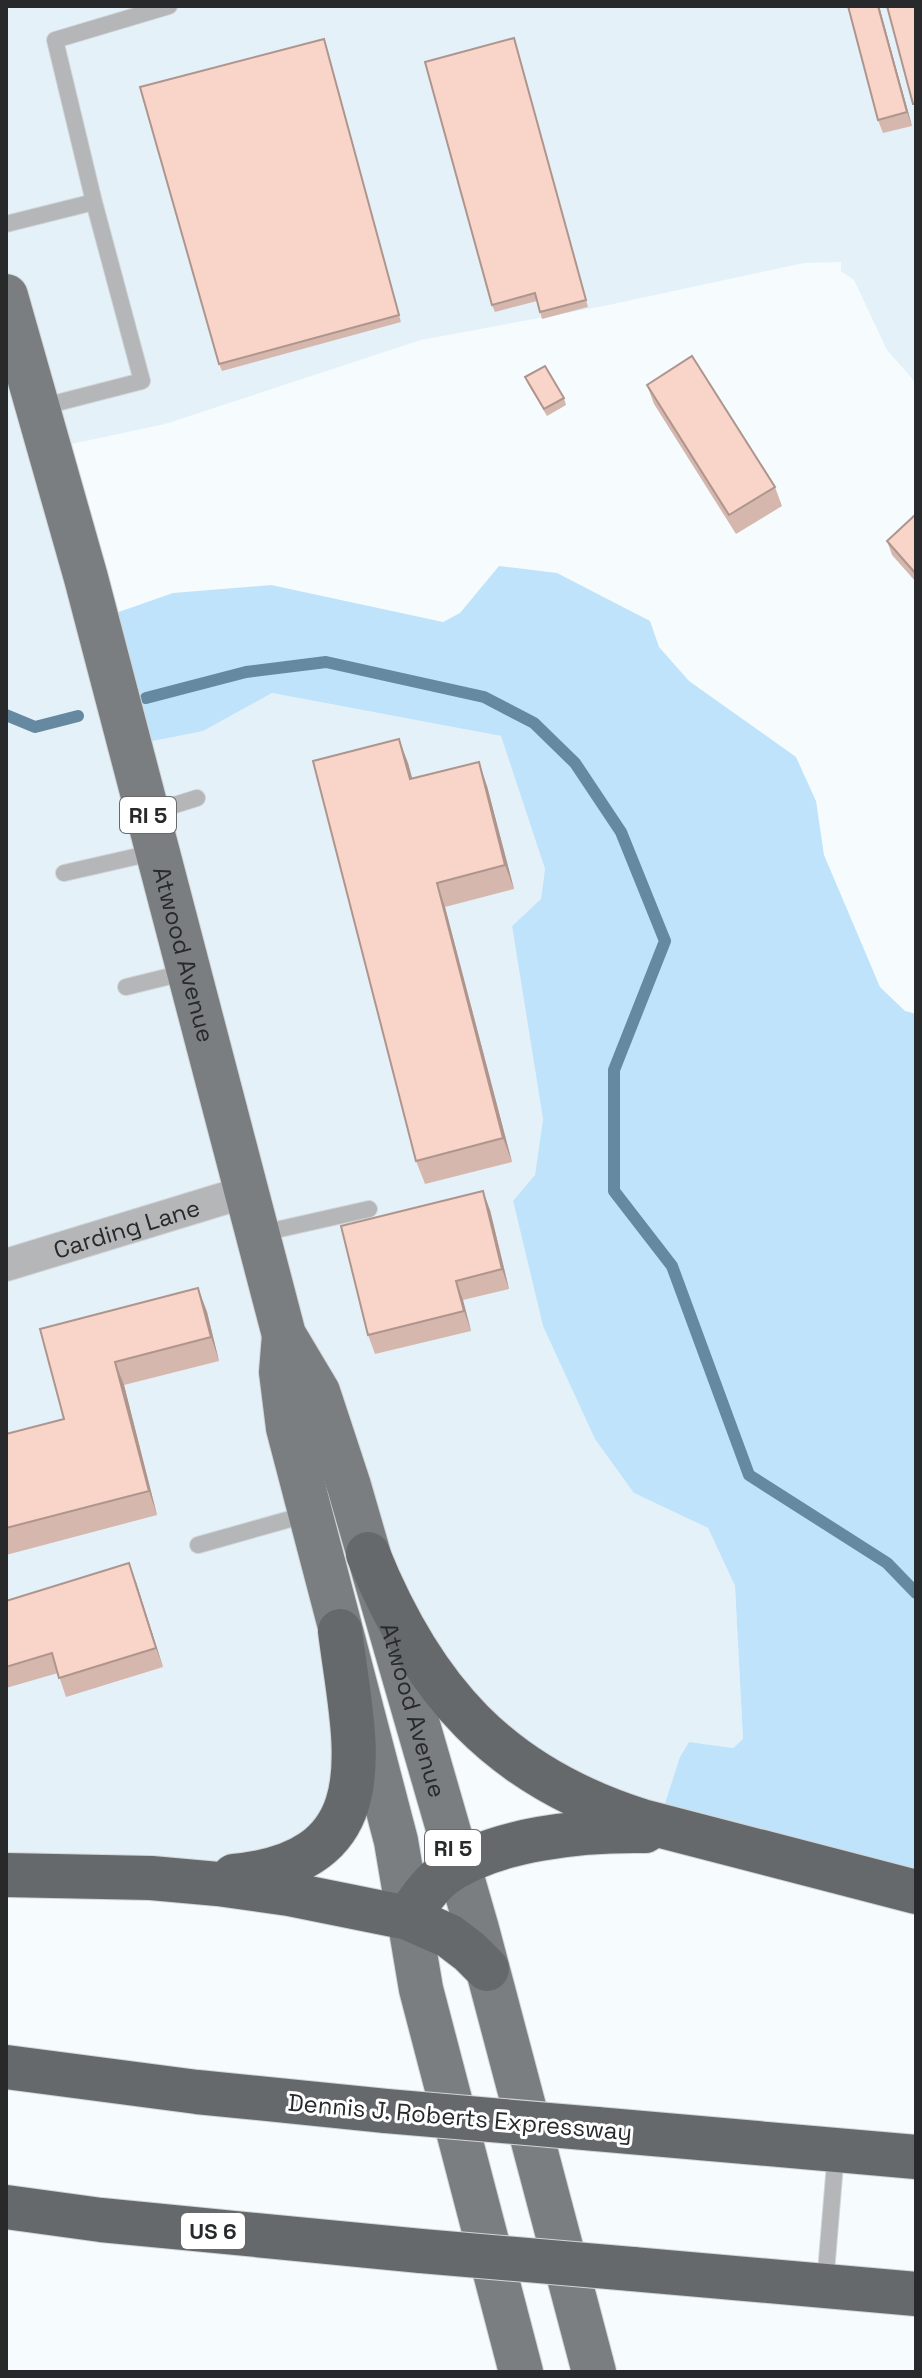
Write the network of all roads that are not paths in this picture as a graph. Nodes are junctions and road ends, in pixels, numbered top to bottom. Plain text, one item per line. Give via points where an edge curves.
1 (169, 6) edge
2 (94, 202) junction
3 (6, 224) edge
4 (8, 315) edge
5 (37, 408) junction
6 (197, 798) dead end
7 (152, 832) junction
8 (64, 873) dead end
9 (188, 971) junction
10 (126, 987) dead end
11 (245, 1192) junction
12 (369, 1209) dead end
13 (257, 1234) junction
14 (6, 1265) edge
15 (284, 1335) junction
16 (310, 1514) junction
17 (198, 1545) dead end
18 (368, 1554) junction
19 (340, 1631) junction
20 (741, 1847) junction
21 (458, 1865) junction
22 (6, 1875) edge
23 (151, 1878) junction
24 (916, 1892) edge
25 (408, 1918) junction
26 (487, 1969) junction
27 (6, 2067) edge
28 (837, 2150) junction
29 (916, 2157) edge
30 (6, 2207) edge
31 (825, 2286) junction
32 (916, 2294) edge
33 (521, 2372) edge
34 (594, 2372) edge

1 - 2 lane via 55,40
2 - 3 lane
2 - 5 lane via 142,381
4 - 5 main road, Atwood Avenue / RI 5
5 - 7 main road, Atwood Avenue / RI 5
6 - 7 lane
7 - 8 lane
7 - 9 main road, Atwood Avenue / RI 5
9 - 10 lane
9 - 11 main road, Atwood Avenue / RI 5
11 - 13 main road, Atwood Avenue / RI 5
11 - 14 street, Carding Lane
12 - 13 lane
13 - 15 main road, Atwood Avenue / RI 5
15 - 16 main road, Atwood Avenue / RI 5 via 282,1398
15 - 18 main road, Atwood Avenue / RI 5 via 318,1392
16 - 17 lane
16 - 19 main road, Atwood Avenue / RI 5
18 - 20 highway via 421,1660 462,1713 500,1748 552,1783 610,1811
18 - 21 main road, Atwood Avenue / RI 5
19 - 23 highway via 354,1770 351,1797 335,1829 298,1860 267,1871
19 - 25 main road, Atwood Avenue / RI 5 via 396,1841
20 - 21 highway via 677,1834 608,1832 524,1843
20 - 24 highway
21 - 25 highway via 429,1888
21 - 26 main road, Atwood Avenue / RI 5
22 - 23 highway
23 - 25 highway via 256,1889
25 - 26 highway via 449,1936
25 - 33 main road, Atwood Avenue / RI 5 via 421,1989
26 - 34 main road, Atwood Avenue / RI 5
27 - 28 highway, Dennis J. Roberts Expressway, bridge via 386,2111
28 - 29 highway, Dennis J. Roberts Expressway
28 - 31 lane
30 - 31 highway, US 6, bridge
31 - 32 highway, US 6

